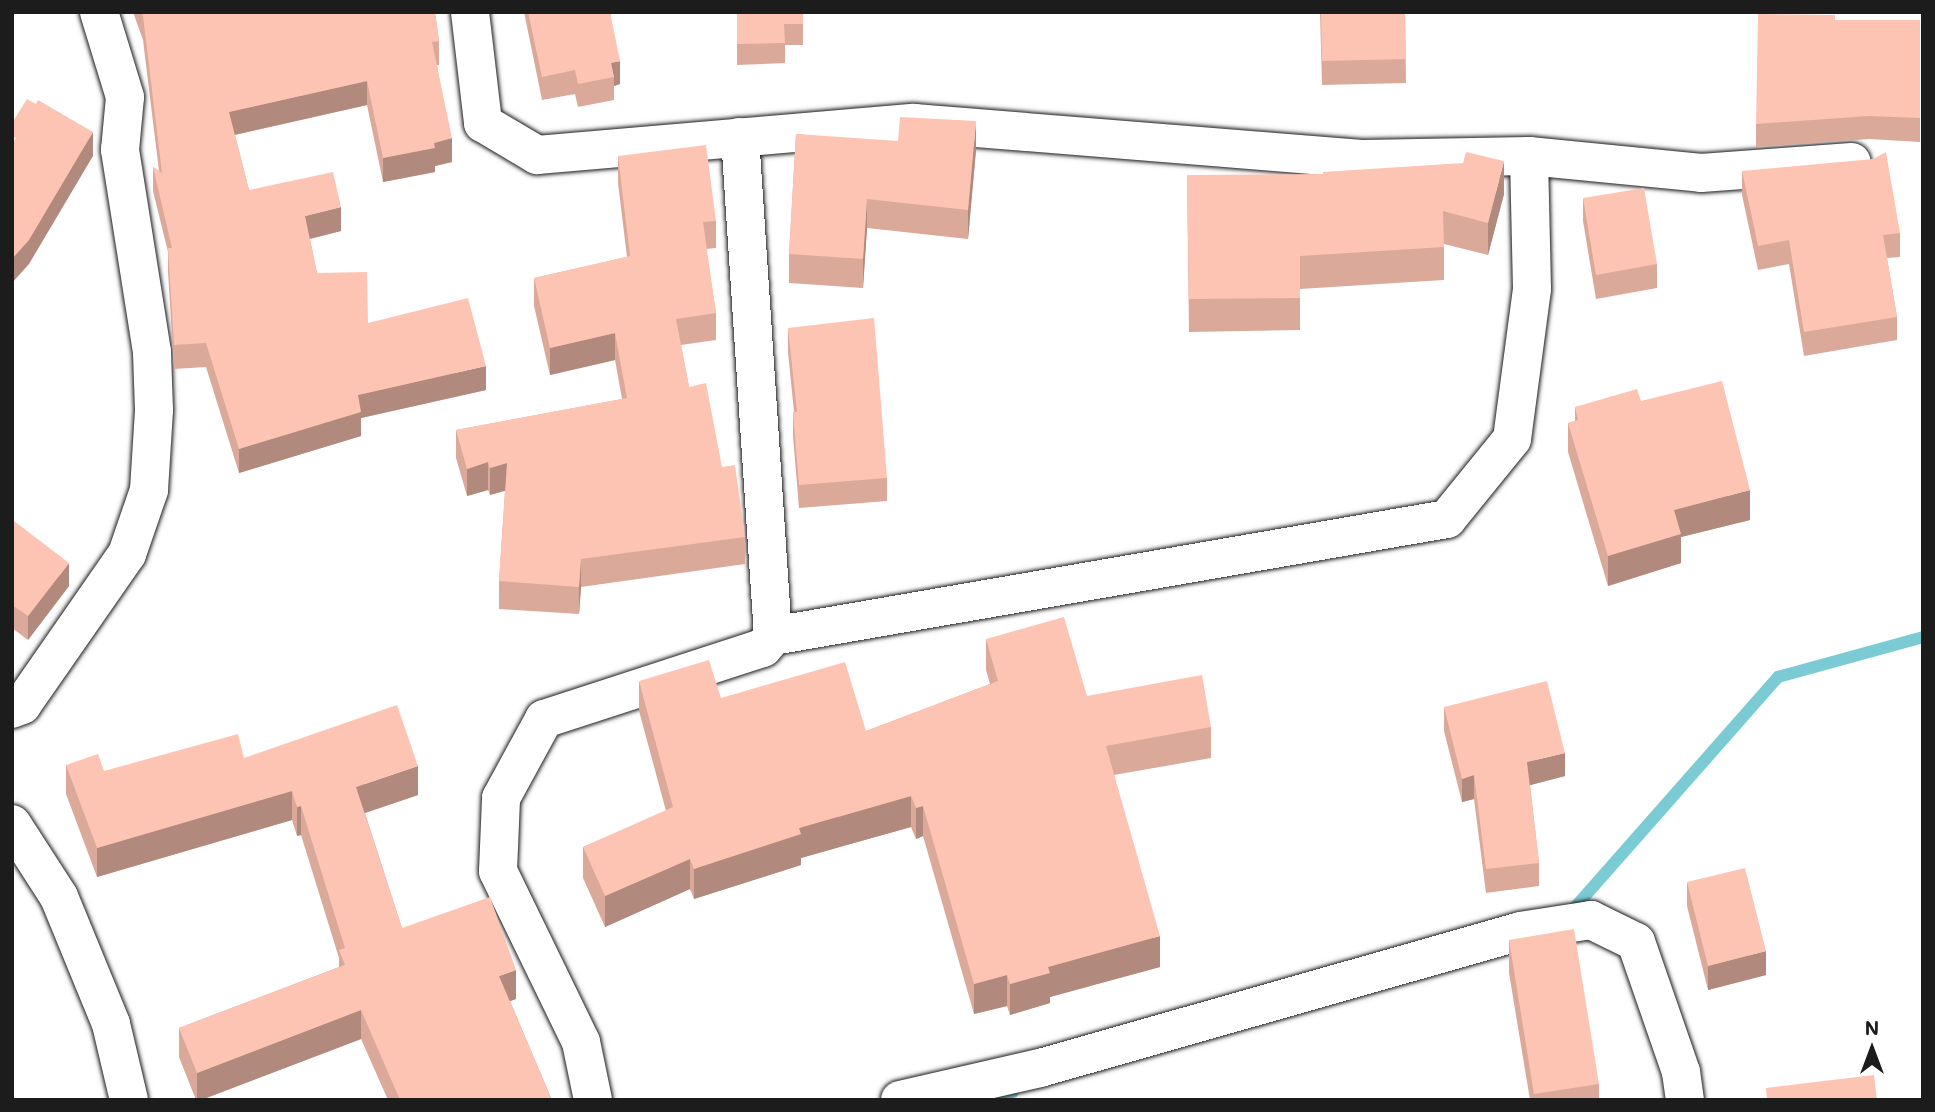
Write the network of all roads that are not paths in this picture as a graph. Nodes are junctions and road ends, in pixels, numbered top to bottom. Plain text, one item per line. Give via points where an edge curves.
1 (99, 12) edge
2 (470, 12) edge
3 (740, 137) junction
4 (1529, 156) junction
5 (1871, 161) edge
6 (773, 636) junction
7 (12, 709) edge
8 (12, 824) edge
9 (129, 1100) edge
10 (593, 1100) edge
11 (900, 1100) edge
12 (1685, 1100) edge

1 - 7 street via 125,97 120,150 152,352 149,491 127,554 22,705
2 - 3 street via 483,122 537,155
3 - 4 street via 914,122 1362,159
3 - 6 street
4 - 5 street via 1701,173
4 - 6 street via 1532,289 1512,439 1447,519
6 - 10 street via 763,648 544,719 500,798 498,871 581,1042
8 - 9 street via 58,897 111,1024
11 - 12 street via 1040,1068 1520,930 1591,920 1636,942 1681,1072

